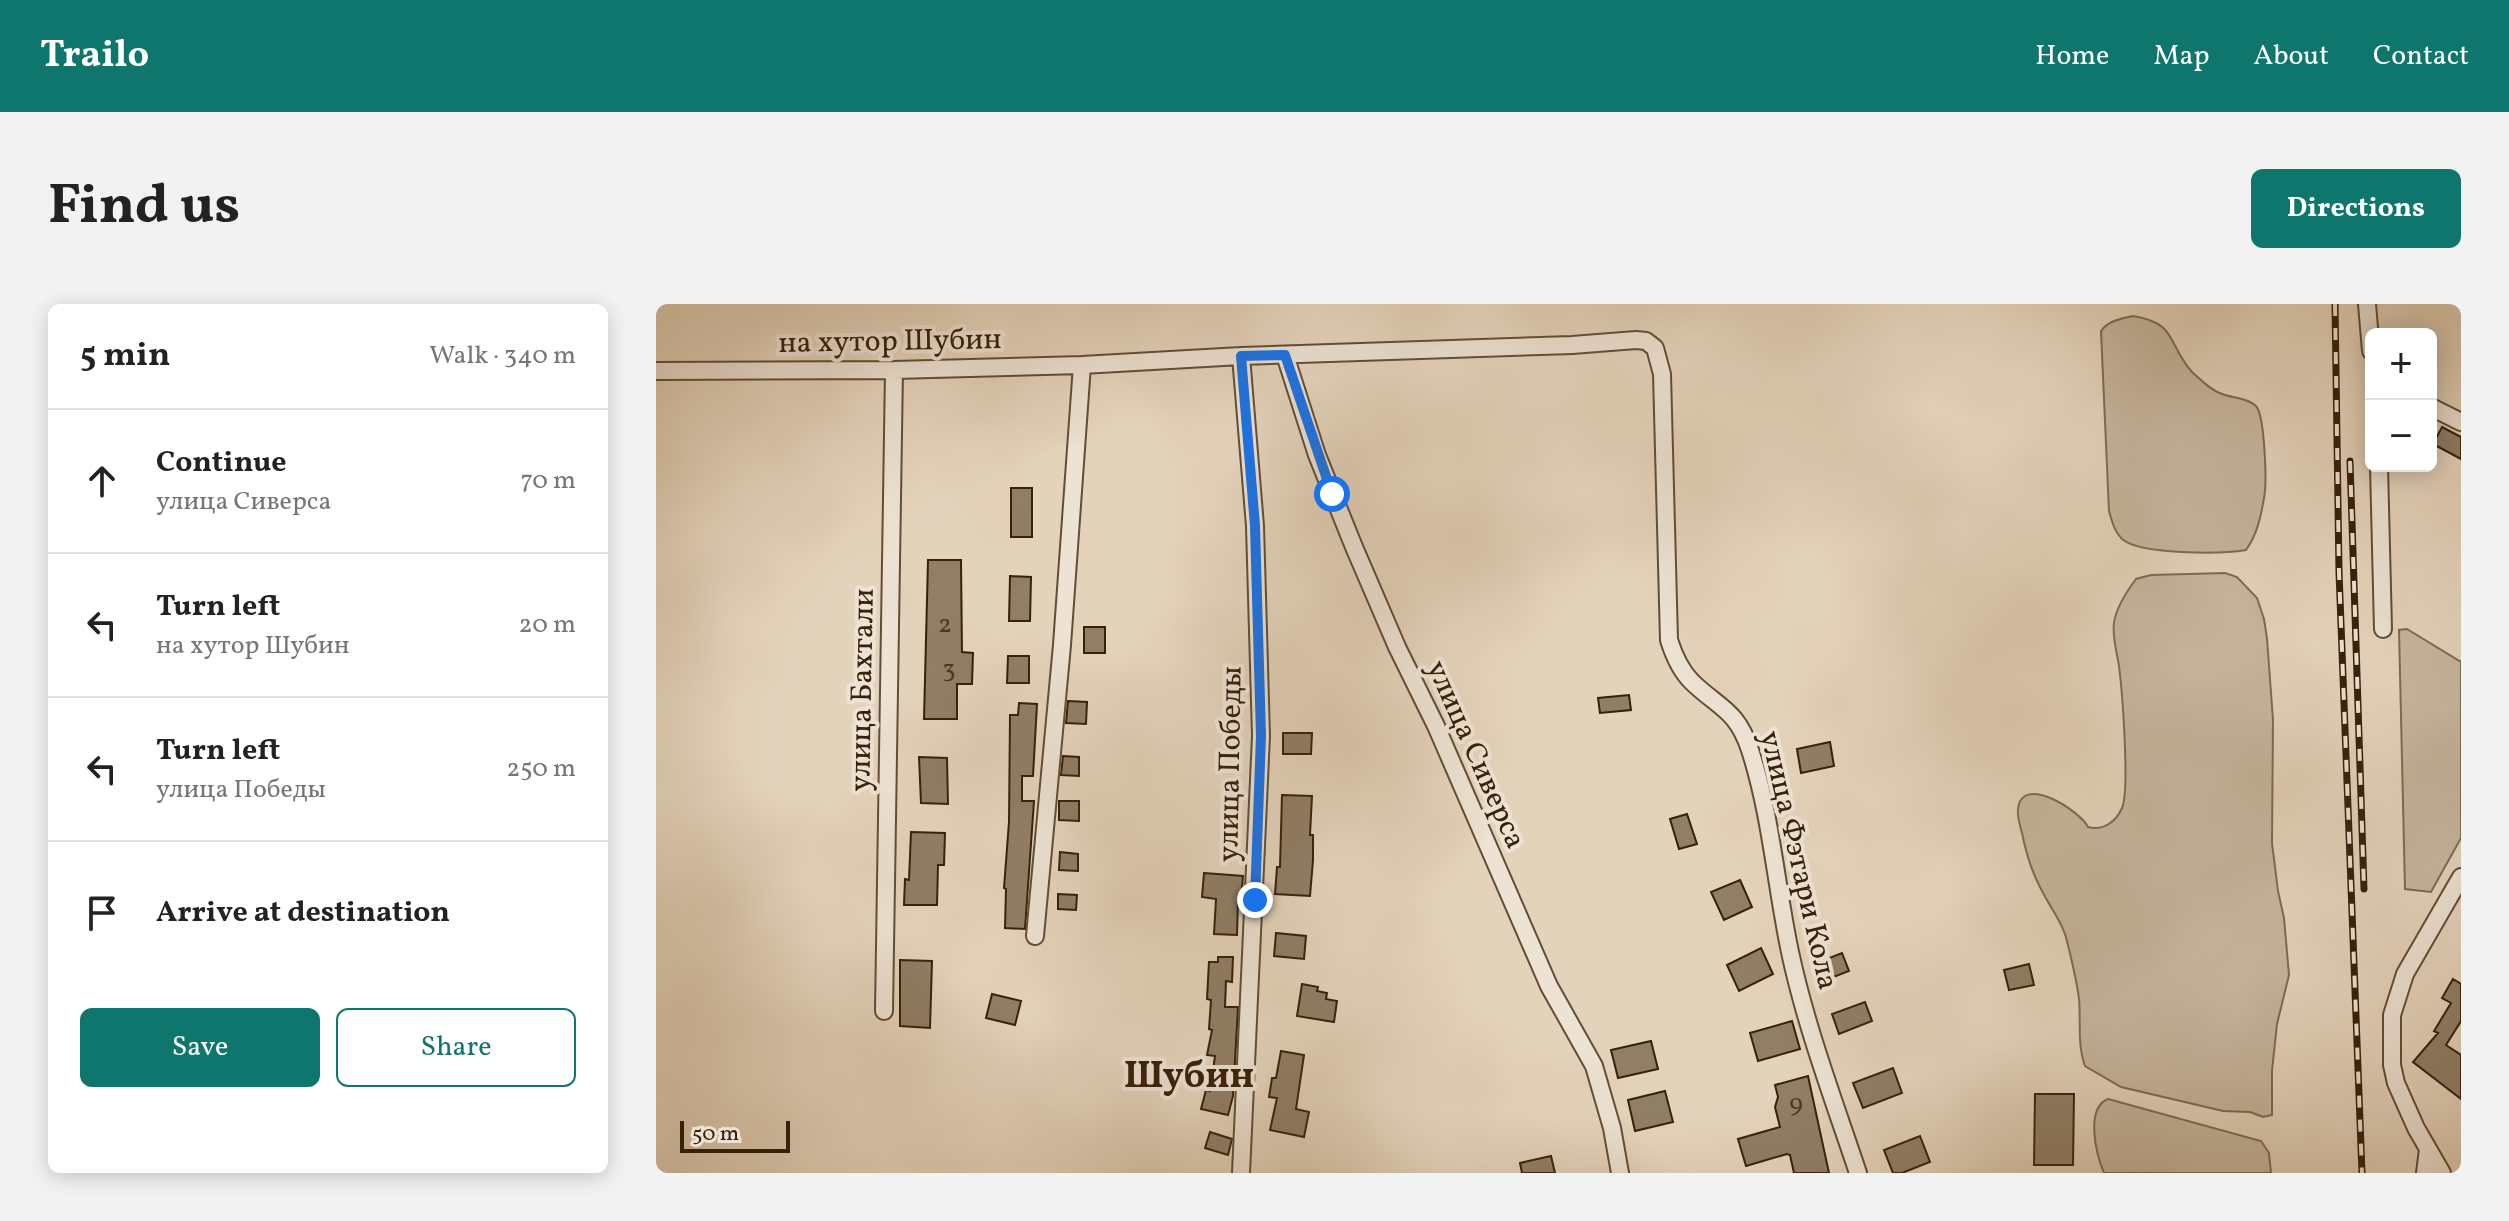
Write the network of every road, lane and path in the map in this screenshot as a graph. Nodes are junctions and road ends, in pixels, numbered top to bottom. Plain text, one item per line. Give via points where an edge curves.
1 (2367, 304) edge
2 (2369, 328) edge
3 (1651, 343) joint
4 (1285, 355) junction
5 (1241, 356) junction
6 (1082, 365) junction
7 (894, 370) junction
8 (656, 371) edge
9 (2437, 410) edge
10 (2461, 422) edge
11 (2379, 472) edge
12 (2383, 629) dead end
13 (2461, 877) edge
14 (1035, 936) dead end
15 (884, 1011) dead end
16 (2428, 1149) junction
17 (1241, 1173) edge
18 (1620, 1173) edge
19 (1858, 1173) edge
20 (2425, 1173) edge
21 (2442, 1173) edge

1 - 2 street
3 - 4 street, на хутор Шубин
3 - 19 street, улица Фэтари Кола via 1662,374 1669,640 1682,670 1739,723 1749,748 1791,956
4 - 5 street, на хутор Шубин
4 - 18 street, улица Сиверса via 1354,547 1549,986 1594,1066
5 - 6 street, на хутор Шубин
5 - 17 street, улица Победы via 1255,526 1261,736
6 - 7 street, на хутор Шубин
6 - 14 street
7 - 8 street, на хутор Шубин
7 - 15 street, улица Бахтали
9 - 10 street
11 - 12 street
13 - 16 street via 2405,974 2392,1015 2396,1083
16 - 20 street
16 - 21 street

